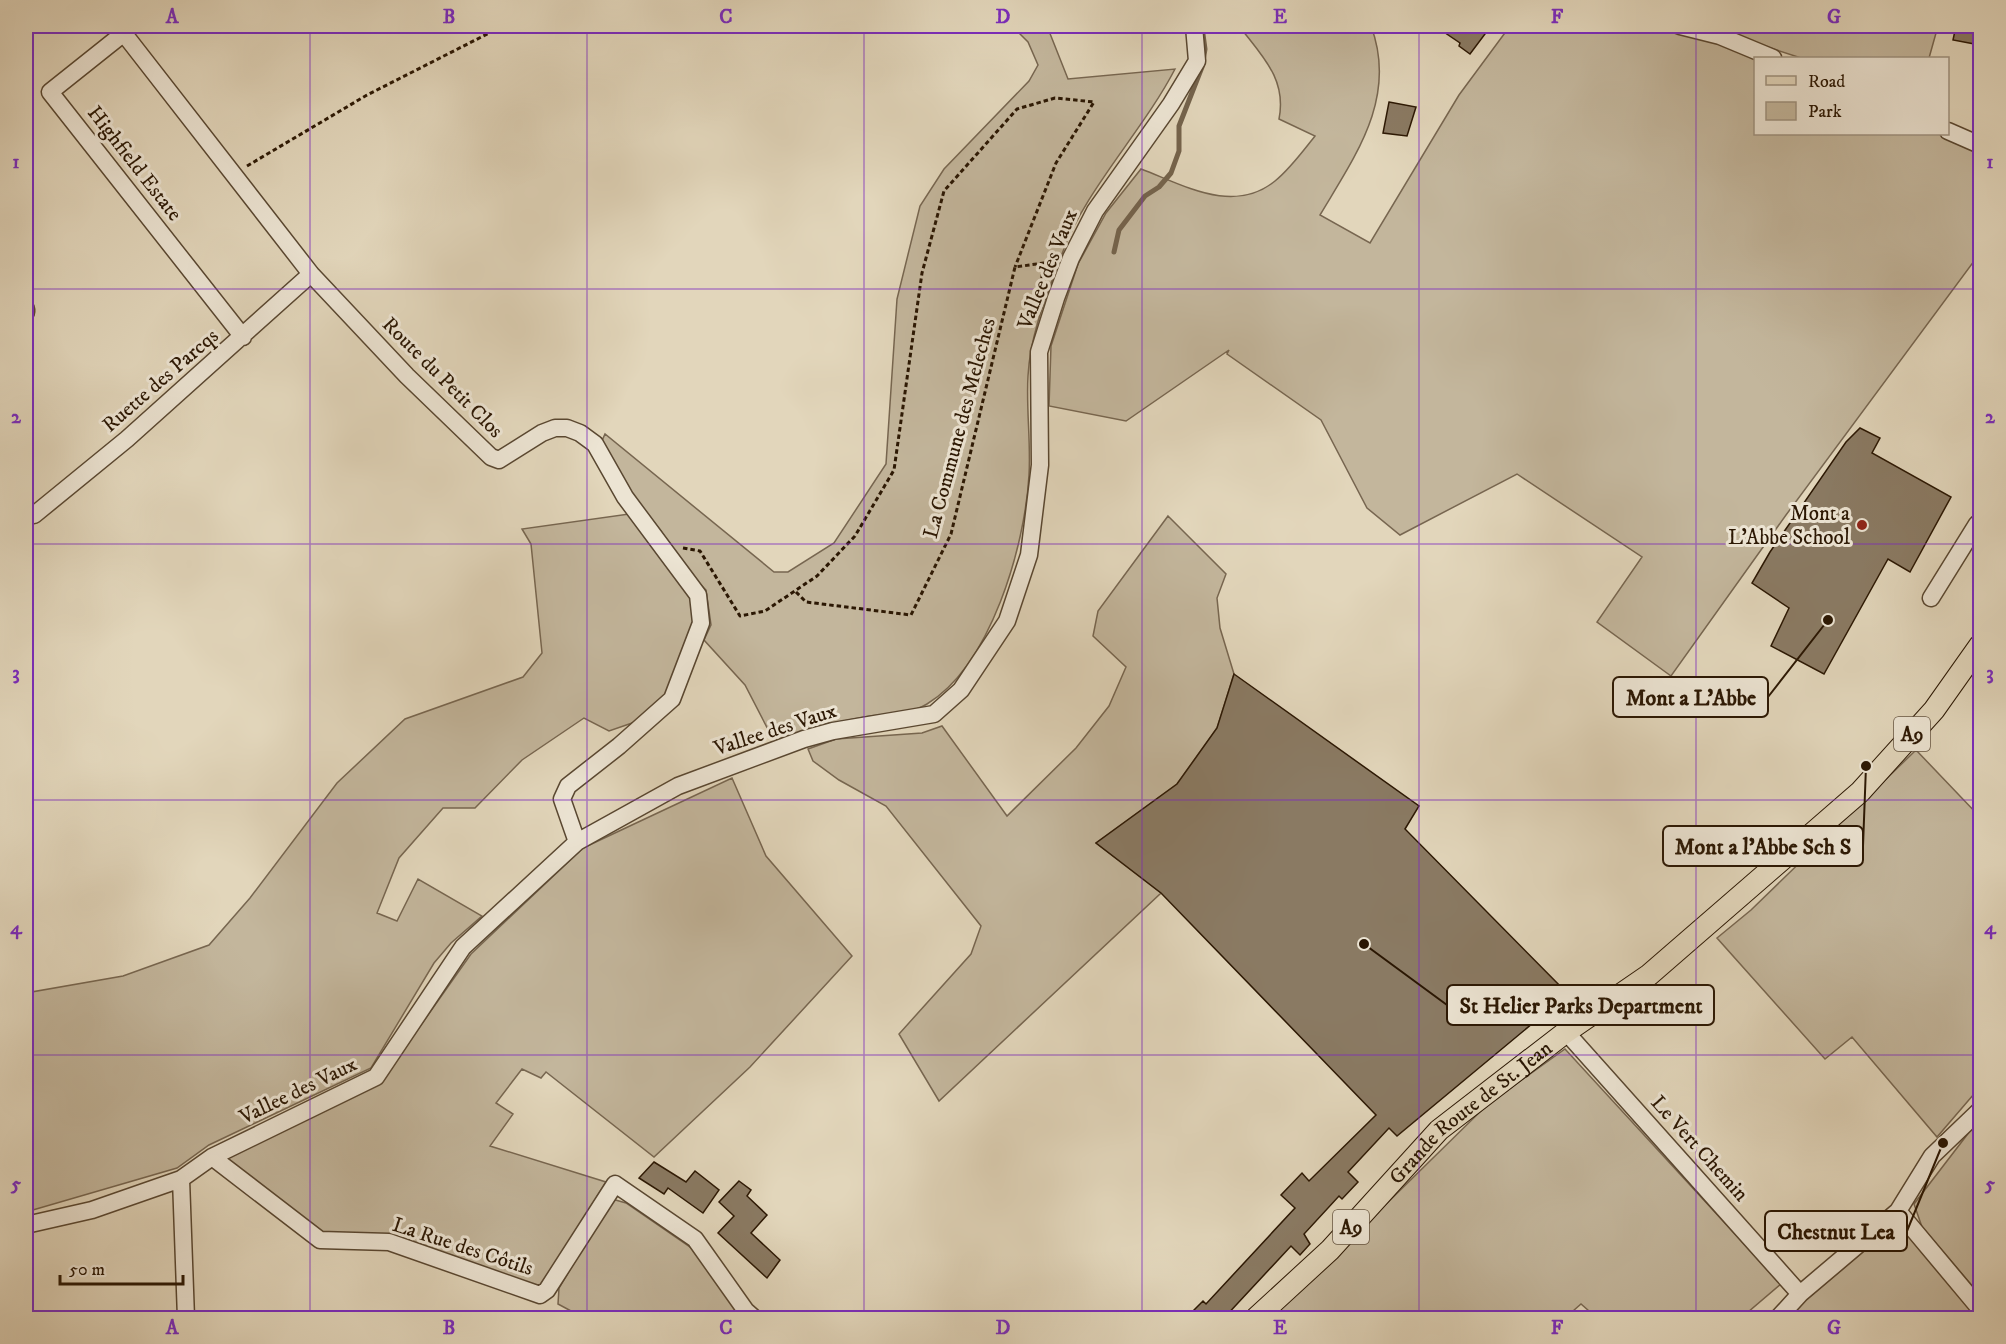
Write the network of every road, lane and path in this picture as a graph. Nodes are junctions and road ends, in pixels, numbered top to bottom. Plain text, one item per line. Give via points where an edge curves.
1 (503, 26) edge
2 (1194, 26) edge
3 (1680, 26) edge
4 (121, 29) edge
5 (1771, 57) edge
6 (1949, 132) edge
7 (1980, 145) edge
8 (233, 174) junction
9 (1015, 267) junction
10 (311, 274) junction
11 (1039, 297) dead end
12 (243, 337) junction
13 (34, 515) dead end
14 (1980, 526) edge
15 (679, 571) junction
16 (796, 591) junction
17 (1931, 598) dead end
18 (1980, 645) edge
19 (577, 842) junction
20 (1566, 1032) junction
21 (1980, 1110) edge
22 (212, 1157) junction
23 (181, 1179) junction
24 (1898, 1211) junction
25 (26, 1225) edge
26 (1800, 1294) junction
27 (1980, 1309) edge
28 (186, 1318) edge
29 (754, 1318) edge
30 (1256, 1318) edge
31 (1778, 1318) edge

1 - 8 path via 368,95
2 - 19 street, Vallee des Vaux via 1197,61 1095,211 1056,298 1039,352 1040,465 1029,555 1007,621 961,690 934,714 804,739 678,786
3 - 5 street via 1720,36
4 - 8 street, Route du Petit Clos
4 - 12 street, Highfield Estate via 50,92
6 - 7 street
8 - 10 street, Route du Petit Clos
9 - 11 path via 1044,263
9 - 16 path, La Commune des Meleches via 951,534 910,615 806,602
9 - 16 path, La Commune des Meleches via 1056,163 1094,102 1055,98 1017,109 944,191 922,273 894,470 855,536 817,576
10 - 12 street, Ruette des Parcqs
10 - 15 street, Route du Petit Clos via 407,376 491,457 507,457 555,428 567,428 595,444 625,497
12 - 13 street, Ruette des Parcqs
14 - 17 street via 1977,524
15 - 16 path, La Commune des Meleches via 682,548 700,551 740,616 765,611
15 - 19 street, Route du Petit Clos via 698,595 701,623 687,665 672,699 568,786 562,799
18 - 20 main road, Grande Route de St. Jean / A9 via 1934,710 1860,792 1650,975
19 - 22 street, Vallee des Vaux via 463,946 376,1077
20 - 26 street, Le Vert Chemin
20 - 30 main road, Grande Route de St. Jean / A9 via 1439,1130 1330,1250
21 - 24 street via 1932,1156
22 - 23 street, Vallee des Vaux
22 - 29 street, La Rue des Côtils via 320,1240 389,1242 540,1295 547,1290 615,1184 695,1239
23 - 25 street, Vallee des Vaux via 92,1210
23 - 28 street
24 - 26 street
24 - 27 street
26 - 31 street

